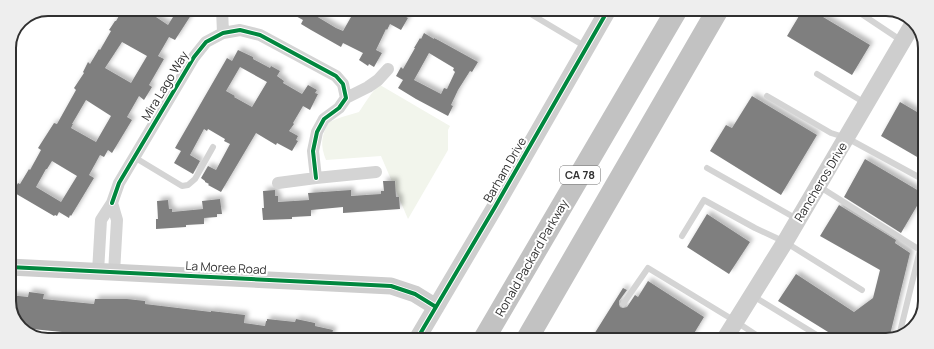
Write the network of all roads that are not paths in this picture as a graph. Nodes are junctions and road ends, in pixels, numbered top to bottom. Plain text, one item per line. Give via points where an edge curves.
1 (222, 16) edge
2 (534, 16) edge
3 (605, 16) edge
4 (673, 16) edge
5 (715, 16) edge
6 (864, 16) edge
7 (911, 28) edge
8 (223, 33) junction
9 (903, 41) junction
10 (586, 48) junction
11 (388, 69) dead end
12 (817, 74) dead end
13 (767, 96) dead end
14 (346, 98) junction
15 (867, 104) junction
16 (846, 138) junction
17 (213, 147) dead end
18 (134, 157) junction
19 (707, 168) dead end
20 (376, 172) dead end
21 (918, 177) edge
22 (316, 178) junction
23 (278, 182) dead end
24 (818, 186) junction
25 (112, 203) junction
26 (798, 220) junction
27 (682, 236) dead end
28 (785, 242) junction
29 (918, 249) edge
30 (918, 258) edge
31 (16, 267) edge
32 (106, 273) junction
33 (862, 290) dead end
34 (752, 295) junction
35 (623, 304) dead end
36 (436, 307) junction
37 (736, 321) junction
38 (901, 329) edge
39 (421, 333) edge
40 (488, 333) edge
41 (530, 333) edge
42 (728, 333) edge
43 (754, 333) edge
44 (814, 333) edge

1 - 8 street
2 - 10 lane
3 - 10 street, Barham Drive
4 - 40 highway, Ronald Packard Parkway / CA 78
5 - 41 highway, CA 78
6 - 9 lane
7 - 9 street, Rancheros Drive
8 - 14 street, Mira Lago Way via 240,30 260,35 336,76 343,84
8 - 18 street, Mira Lago Way via 206,42 194,57
9 - 15 street, Rancheros Drive
10 - 36 street, Barham Drive
11 - 14 street via 368,87
12 - 15 lane
13 - 16 lane
14 - 22 street via 339,108 324,119 317,132 313,151
15 - 16 street, Rancheros Drive
16 - 21 lane
16 - 24 street, Rancheros Drive
17 - 18 lane via 194,179 188,185 182,186
18 - 25 street, Mira Lago Way via 119,183
19 - 26 lane
20 - 22 street
22 - 23 street
24 - 26 street, Rancheros Drive
24 - 29 lane
25 - 32 street via 117,220
25 - 32 street, Mira Lago Way via 101,220
26 - 28 street, Rancheros Drive
27 - 28 lane via 704,200
28 - 33 lane
28 - 34 street, Rancheros Drive
30 - 38 lane
31 - 32 street, La Moree Road
32 - 36 street, La Moree Road via 391,286 415,294
34 - 37 street, Rancheros Drive
34 - 44 lane
35 - 37 lane via 648,268
36 - 39 street, Barham Drive
37 - 42 street, Rancheros Drive
37 - 43 lane

